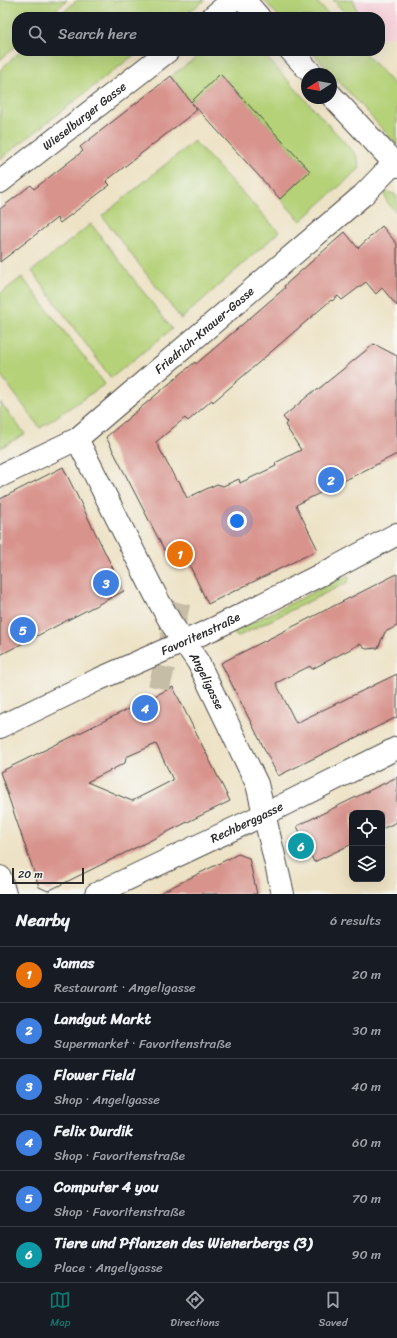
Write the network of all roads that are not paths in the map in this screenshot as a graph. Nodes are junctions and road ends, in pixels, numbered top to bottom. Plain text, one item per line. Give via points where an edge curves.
1 (233, 0) edge
2 (244, 0) edge
3 (218, 12) edge
4 (255, 12) edge
5 (162, 56) edge
6 (296, 56) edge
7 (307, 68) edge
8 (337, 102) edge
9 (395, 165) edge
10 (0, 182) edge
11 (77, 439) junction
12 (0, 476) edge
13 (397, 534) edge
14 (184, 641) junction
15 (0, 727) edge
16 (397, 748) edge
17 (265, 814) junction
18 (0, 877) edge
19 (5, 894) edge
20 (96, 894) edge
21 (283, 894) edge

1 - 3 street
2 - 4 street
5 - 10 street, Wieselburger Gasse
6 - 7 street
8 - 9 street
9 - 11 street, Friedrich-Knauer-Gasse
11 - 12 street, Friedrich-Knauer-Gasse
11 - 14 street, Angeligasse via 157,598
13 - 14 street, Favoritenstraße via 215,628
14 - 15 street, Favoritenstraße
14 - 17 street, Angeligasse via 198,662 257,784
16 - 17 street, Rechberggasse
17 - 20 street, Rechberggasse
17 - 21 street, Angeligasse
18 - 19 street

